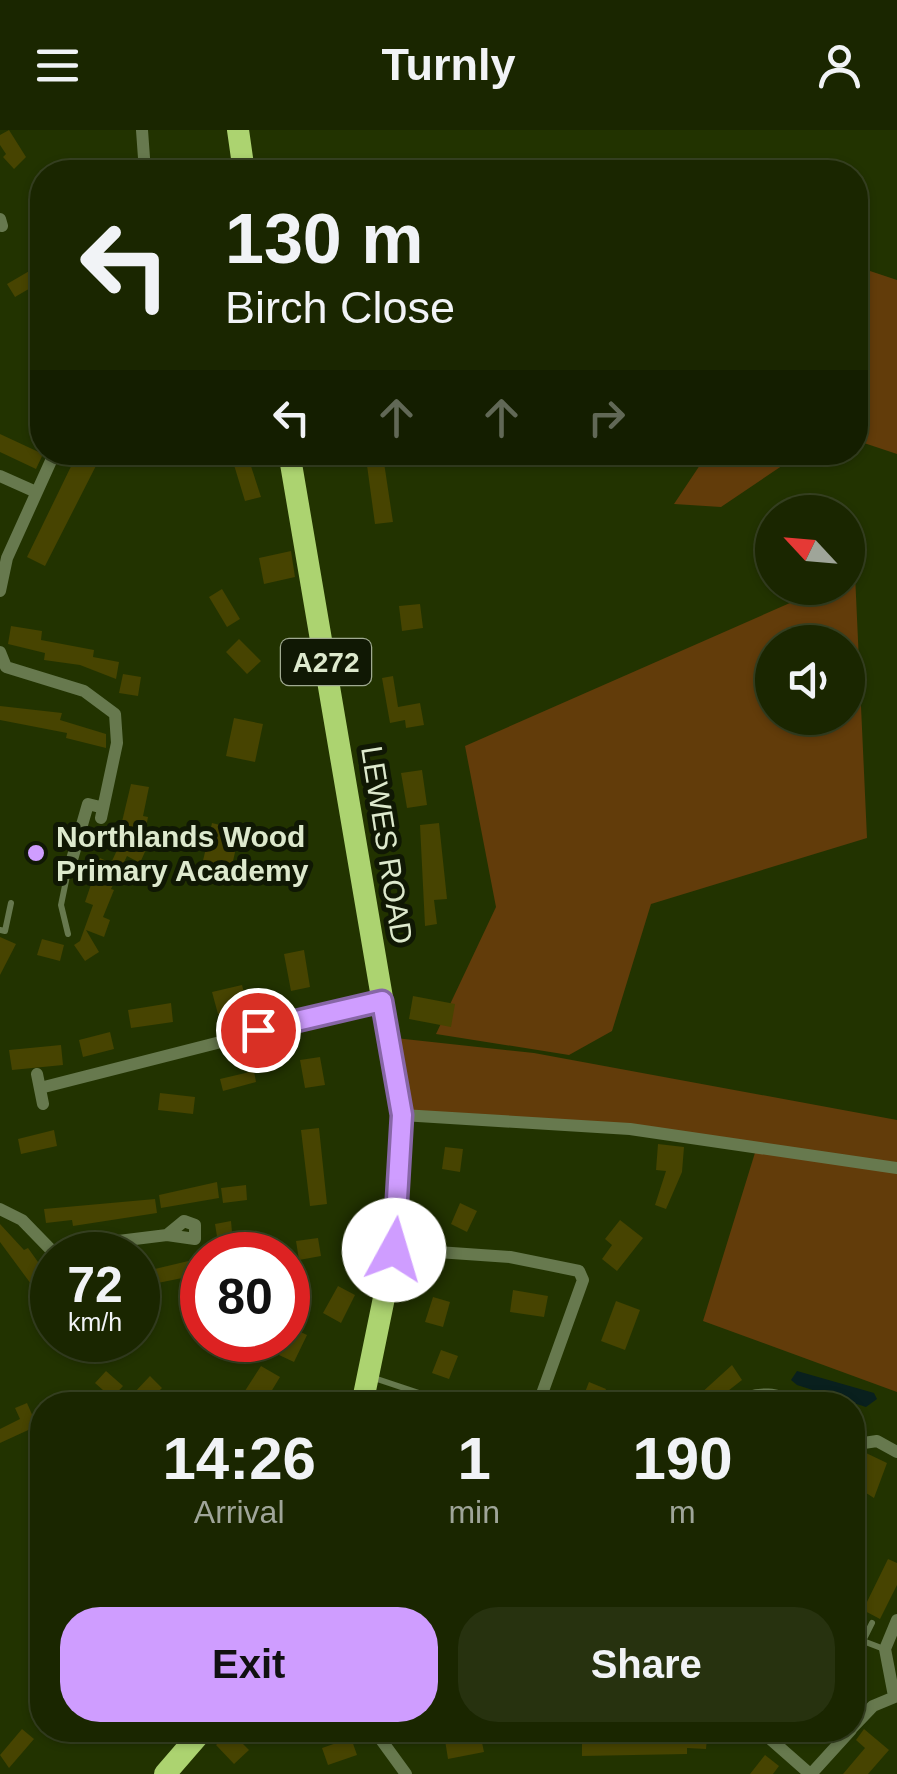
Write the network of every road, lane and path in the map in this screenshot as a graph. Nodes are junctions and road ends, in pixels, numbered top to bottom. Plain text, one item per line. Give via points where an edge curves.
1 (142, 130) edge
2 (238, 130) edge
3 (144, 160) edge
4 (242, 160) edge
5 (49, 465) edge
6 (291, 465) edge
7 (0, 476) edge
8 (36, 492) junction
9 (0, 591) edge
10 (0, 652) edge
11 (69, 870) joint
12 (11, 903) dead end
13 (0, 930) edge
14 (68, 934) dead end
15 (382, 1001) junction
16 (42, 1104) dead end
17 (402, 1115) junction
18 (897, 1168) edge
19 (0, 1210) edge
20 (34, 1232) edge
21 (167, 1236) dead end
22 (160, 1237) edge
23 (394, 1250) junction
24 (368, 1376) junction
25 (365, 1392) edge
26 (416, 1392) edge
27 (542, 1392) edge
28 (865, 1443) edge
29 (897, 1452) edge
30 (897, 1620) edge
31 (872, 1623) dead end
32 (865, 1637) edge
33 (865, 1642) edge
34 (885, 1649) junction
35 (895, 1696) edge
36 (865, 1715) edge
37 (193, 1742) edge
38 (383, 1742) edge
39 (774, 1742) edge
40 (840, 1742) edge
41 (165, 1774) edge
42 (406, 1774) edge
43 (811, 1774) edge

1 - 3 street
2 - 4 highway
5 - 8 street
6 - 15 highway, LEWES ROAD / A272
7 - 8 street
8 - 9 street
10 - 11 street via 6,667 84,691 115,714 117,744 100,813 88,804
11 - 14 lane via 61,887
12 - 13 lane via 5,931
15 - 16 street via 39,1081
15 - 17 highway, LEWES ROAD / A272
17 - 18 street via 630,1129
17 - 23 highway, LEWES ROAD / A272
19 - 20 street
21 - 22 street
23 - 24 highway, LEWES ROAD / A272
23 - 27 street via 510,1257 579,1271 583,1280
24 - 25 highway, LEWES ROAD / A272
24 - 26 lane
28 - 29 street via 877,1441
30 - 34 street
31 - 32 lane
33 - 34 lane
34 - 35 street
35 - 36 street
37 - 41 highway
38 - 42 street
39 - 43 street
40 - 43 street

